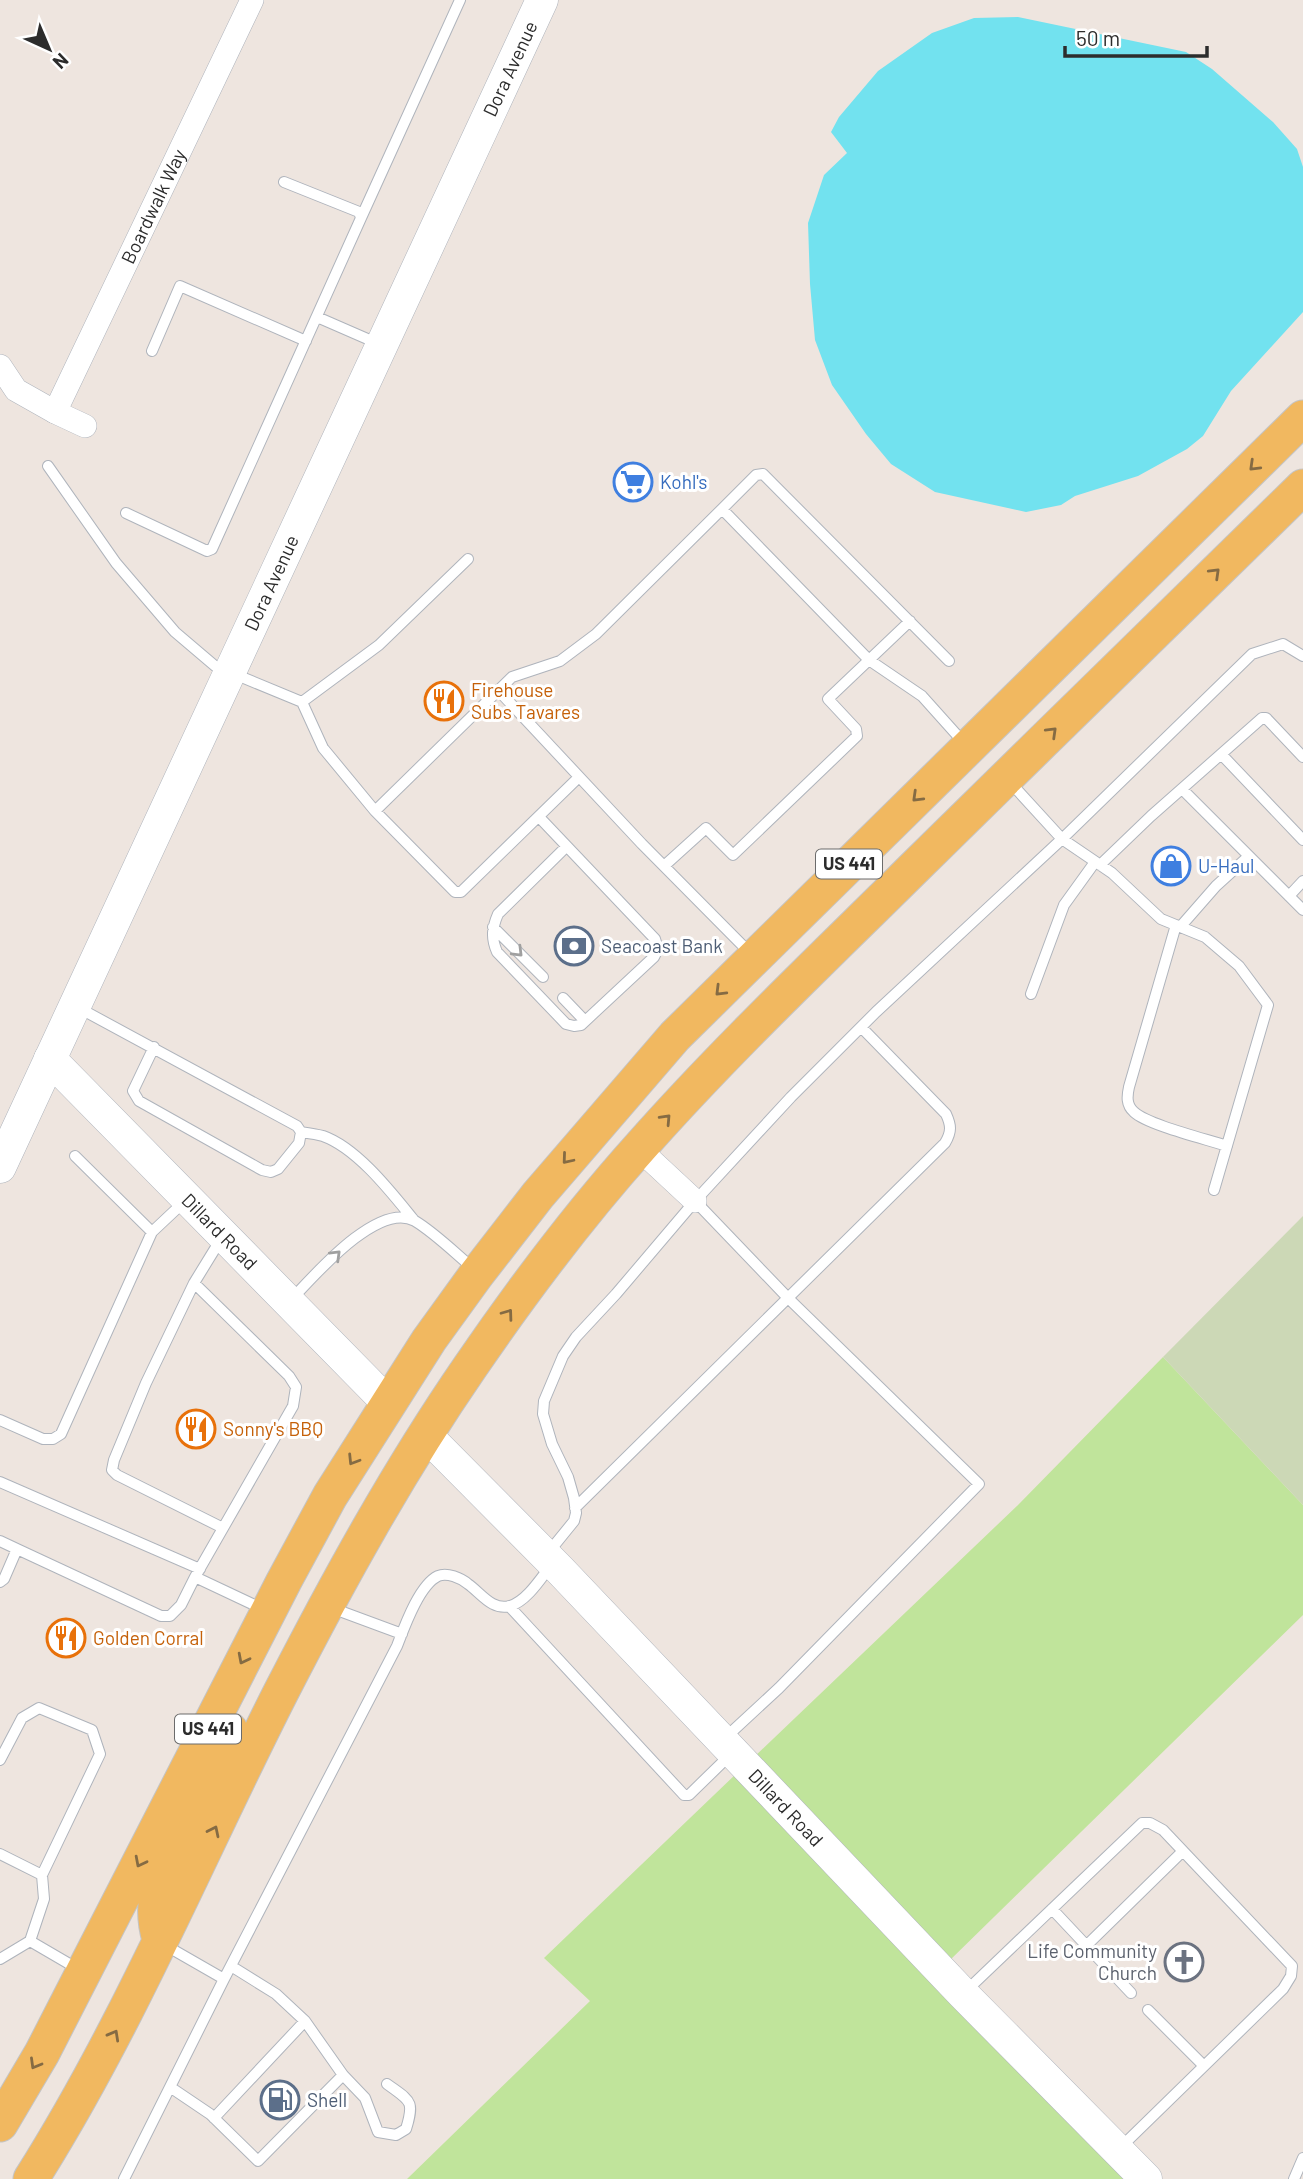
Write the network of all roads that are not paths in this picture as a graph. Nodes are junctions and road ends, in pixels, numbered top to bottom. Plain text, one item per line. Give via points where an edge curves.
1 (252, 0) edge
2 (460, 0) edge
3 (541, 0) edge
4 (284, 182) dead end
5 (361, 218) junction
6 (317, 317) junction
7 (306, 341) junction
8 (381, 345) junction
9 (152, 351) dead end
10 (0, 366) edge
11 (55, 412) junction
12 (1303, 418) edge
13 (85, 426) dead end
14 (48, 467) dead end
15 (1303, 487) edge
16 (722, 509) junction
17 (127, 513) dead end
18 (1190, 529) junction
19 (468, 559) dead end
20 (910, 621) junction
21 (1303, 656) edge
22 (869, 660) junction
23 (950, 661) dead end
24 (230, 672) junction
25 (498, 690) junction
26 (302, 702) junction
27 (968, 747) junction
28 (1221, 754) junction
29 (1303, 757) edge
30 (579, 777) junction
31 (1006, 778) junction
32 (1182, 789) junction
33 (375, 811) junction
34 (539, 817) junction
35 (1062, 839) junction
36 (1303, 840) edge
37 (566, 847) junction
38 (1249, 856) junction
39 (1098, 864) junction
40 (664, 866) junction
41 (1303, 881) edge
42 (1289, 896) junction
43 (1303, 910) edge
44 (1178, 925) junction
45 (493, 927) junction
46 (754, 957) junction
47 (543, 977) dead end
48 (797, 983) junction
49 (1031, 994) dead end
50 (563, 998) dead end
51 (74, 1006) junction
52 (585, 1021) junction
53 (861, 1027) junction
54 (153, 1047) junction
55 (50, 1059) junction
56 (301, 1132) junction
57 (1227, 1146) junction
58 (638, 1148) junction
59 (75, 1156) dead end
60 (0, 1167) edge
61 (1214, 1190) dead end
62 (187, 1199) junction
63 (695, 1201) junction
64 (413, 1219) junction
65 (152, 1232) junction
66 (223, 1236) junction
67 (477, 1273) junction
68 (194, 1283) junction
69 (788, 1298) junction
70 (288, 1303) junction
71 (388, 1404) junction
72 (0, 1420) edge
73 (426, 1435) junction
74 (0, 1482) edge
75 (575, 1508) junction
76 (223, 1528) junction
77 (0, 1541) edge
78 (17, 1549) junction
79 (549, 1559) junction
80 (197, 1573) junction
81 (0, 1582) edge
82 (325, 1606) junction
83 (509, 1606) junction
84 (268, 1611) junction
85 (402, 1634) junction
86 (224, 1699) junction
87 (727, 1747) junction
88 (0, 1760) edge
89 (1183, 1851) junction
90 (0, 1854) edge
91 (42, 1875) junction
92 (1052, 1909) junction
93 (30, 1941) junction
94 (161, 1942) junction
95 (1087, 1945) junction
96 (1, 1957) edge
97 (231, 1966) junction
98 (83, 1972) junction
99 (224, 1979) junction
100 (1131, 1993) dead end
101 (963, 1994) junction
102 (1148, 2010) dead end
103 (305, 2021) junction
104 (1204, 2066) junction
105 (343, 2075) junction
106 (387, 2084) dead end
107 (170, 2087) junction
108 (214, 2118) junction
109 (0, 2124) edge
110 (1118, 2150) junction
111 (1303, 2158) edge
112 (31, 2179) edge
113 (124, 2179) edge
114 (1146, 2179) edge
115 (1294, 2179) edge

1 - 11 street, Boardwalk Way
2 - 5 lane
3 - 8 street, Dora Avenue
4 - 5 lane via 359,212
5 - 6 lane
6 - 7 lane
6 - 8 lane
7 - 9 lane via 180,286
7 - 17 lane via 212,548 207,551
8 - 24 street, Dora Avenue
10 - 11 street via 16,390
11 - 13 street
12 -> 18 main road, US 441
14 - 24 lane via 116,562 175,632 215,666
31 -> 15 main road, US 441
16 - 20 lane via 756,475 763,474
16 - 22 lane
16 - 25 lane via 596,634 560,661 512,677
18 - 27 main road, US 441
18 - 31 main road via 1172,571 1156,591 1019,732 1008,758
19 - 26 lane via 379,645
20 - 22 lane
20 - 23 lane
21 - 35 lane via 1283,644 1252,654
22 - 27 lane via 922,695
22 - 40 lane via 828,699 856,729 857,736 733,855 706,828
24 - 26 lane
24 - 51 street, Dora Avenue
25 - 30 lane
25 - 33 lane
26 - 33 lane via 323,748
27 -> 46 main road, US 441
27 - 48 main road via 965,768 938,817 830,922 814,942
28 - 29 lane via 1266,718
28 - 32 lane
28 - 36 lane
30 - 34 lane
30 - 40 lane
31 - 35 lane
31 - 48 main road, US 441
32 - 38 lane
32 - 39 lane
33 - 34 lane via 455,892 461,892
34 - 37 lane
35 - 39 lane
35 - 53 lane
37 - 45 lane via 498,914
37 - 52 lane via 655,939 658,949
38 - 42 lane
38 - 44 lane
39 - 44 lane via 1161,919
39 - 49 lane via 1064,905
40 - 46 lane
41 - 42 lane
42 - 43 lane
44 - 57 lane via 1205,937 1239,966 1268,1004
44 - 57 lane via 1129,1087 1128,1104 1149,1121
45 -> 47 lane
45 - 52 lane via 497,952 566,1024
46 -> 67 main road, US 441 via 605,1115
58 -> 48 main road, US 441
50 - 52 lane
51 - 54 lane
51 - 55 street, Dora Avenue
53 - 63 lane
53 - 69 lane via 946,1114 950,1135
54 - 56 lane
54 - 56 lane via 133,1091 139,1101 271,1172 299,1143
55 - 60 street, Dora Avenue
55 - 62 street, Dillard Road
56 - 64 lane via 324,1136 362,1162
57 - 61 lane
58 - 63 street
73 -> 58 main road, US 441 via 515,1304
59 - 65 lane
62 - 65 lane
62 - 66 street, Dillard Road
63 - 69 lane
63 - 75 lane via 576,1337 548,1387 543,1414
64 - 67 lane
70 -> 64 lane via 369,1227 390,1219
65 - 72 lane via 61,1434 43,1439
66 - 68 lane
66 - 70 street, Dillard Road
67 - 71 main road, US 441
67 - 73 main road via 427,1387 422,1413
68 - 76 lane via 296,1387 293,1406
68 - 76 lane via 146,1383 113,1470
69 - 75 lane
69 - 87 lane via 979,1484
70 - 71 street, Dillard Road
71 - 82 main road via 388,1446 322,1577
71 -> 84 main road, US 441 via 330,1496
73 - 79 street, Dillard Road
73 - 82 main road, US 441
74 - 80 lane
75 - 79 lane via 574,1521
76 - 80 lane
77 - 78 lane
78 - 80 lane via 161,1616 170,1616 181,1605
78 - 81 lane
79 - 83 lane via 536,1585
79 - 87 street, Dillard Road
80 - 84 lane
82 - 85 lane
94 -> 82 main road, US 441
83 - 85 lane via 499,1607 457,1577 444,1575 428,1584
83 - 87 lane via 684,1795 689,1795
84 -> 86 main road, US 441
85 - 97 lane
86 - 94 main road via 231,1727 228,1742 155,1900
86 -> 98 main road, US 441
87 - 101 street, Dillard Road
88 - 91 lane via 22,1718 39,1708 92,1730 100,1754
89 - 92 lane via 1163,1830 1142,1823
89 - 95 lane
89 - 104 lane via 1292,1966 1283,1989
90 - 91 lane
91 - 93 lane via 44,1899
92 - 95 lane
92 - 101 lane
93 - 96 lane
93 - 98 lane
94 - 99 lane
112 -> 94 main road, US 441
95 - 100 lane
97 - 99 lane
97 - 103 lane via 276,1994
98 -> 109 main road, US 441
99 - 107 lane
101 - 110 street, Dillard Road
102 - 104 lane
103 - 105 lane
103 - 108 lane
104 - 110 lane
105 - 106 lane via 365,2098 378,2132 396,2135 406,2129 411,2111 409,2101
105 - 108 lane via 258,2161
107 - 108 lane
107 - 113 lane
110 - 114 street, Dillard Road
111 - 115 lane

